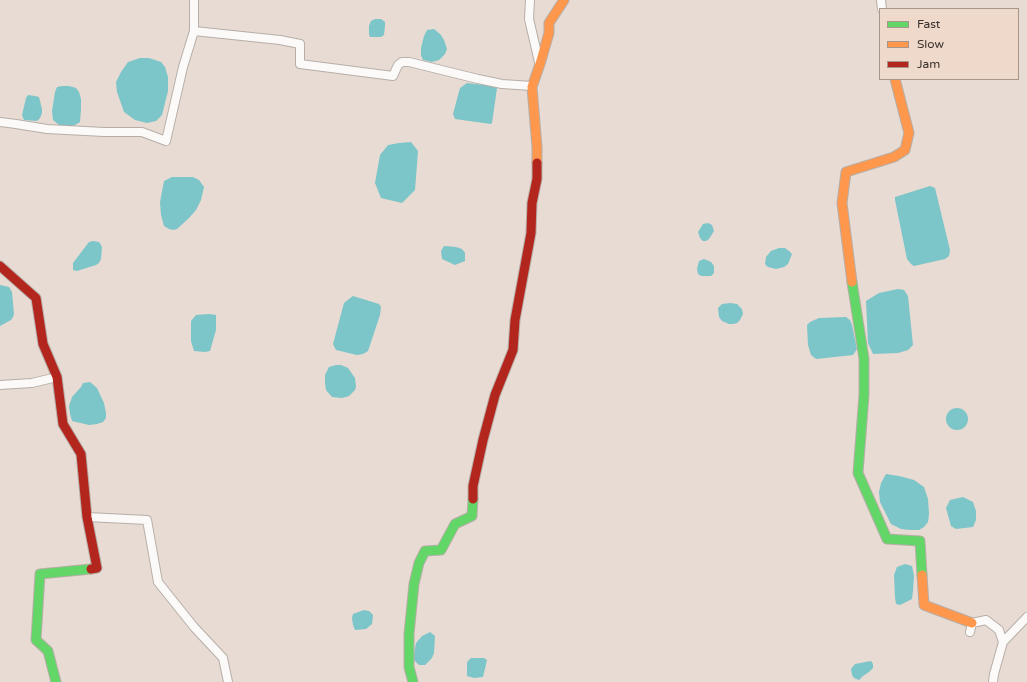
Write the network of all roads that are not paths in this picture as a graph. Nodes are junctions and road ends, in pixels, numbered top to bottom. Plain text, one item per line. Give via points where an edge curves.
1 (194, 0) edge
2 (530, 0) edge
3 (564, 0) edge
4 (194, 31) junction
5 (540, 64) junction
6 (895, 80) edge
7 (532, 86) junction
8 (0, 122) edge
9 (0, 266) edge
10 (57, 378) junction
11 (0, 385) edge
12 (87, 517) junction
13 (1027, 617) edge
14 (971, 628) joint
15 (1003, 642) junction
16 (56, 682) edge
17 (228, 682) edge
18 (413, 682) edge
19 (993, 682) edge

1 - 4 street
2 - 5 street via 529,19
3 - 5 street via 549,23 549,33
4 - 7 street via 300,44 300,64 393,76 398,65 409,62 478,80
4 - 8 street via 166,141 142,132 47,129
5 - 7 street
6 - 14 street via 909,133 905,150 894,157 846,172 842,203 864,359 858,473 887,539 920,541 924,605
7 - 18 street via 537,179 532,203 531,233 515,320 513,350 495,396 483,440 474,486 472,516 455,524 441,550 425,551 419,563 408,634
9 - 10 street via 36,298 42,344
10 - 11 street
10 - 12 street via 63,424 81,454
12 - 16 street via 97,568 40,574 36,640 48,651
12 - 17 street via 147,520 158,582 223,658
13 - 15 street
14 - 15 street via 986,620 999,630
15 - 19 street

